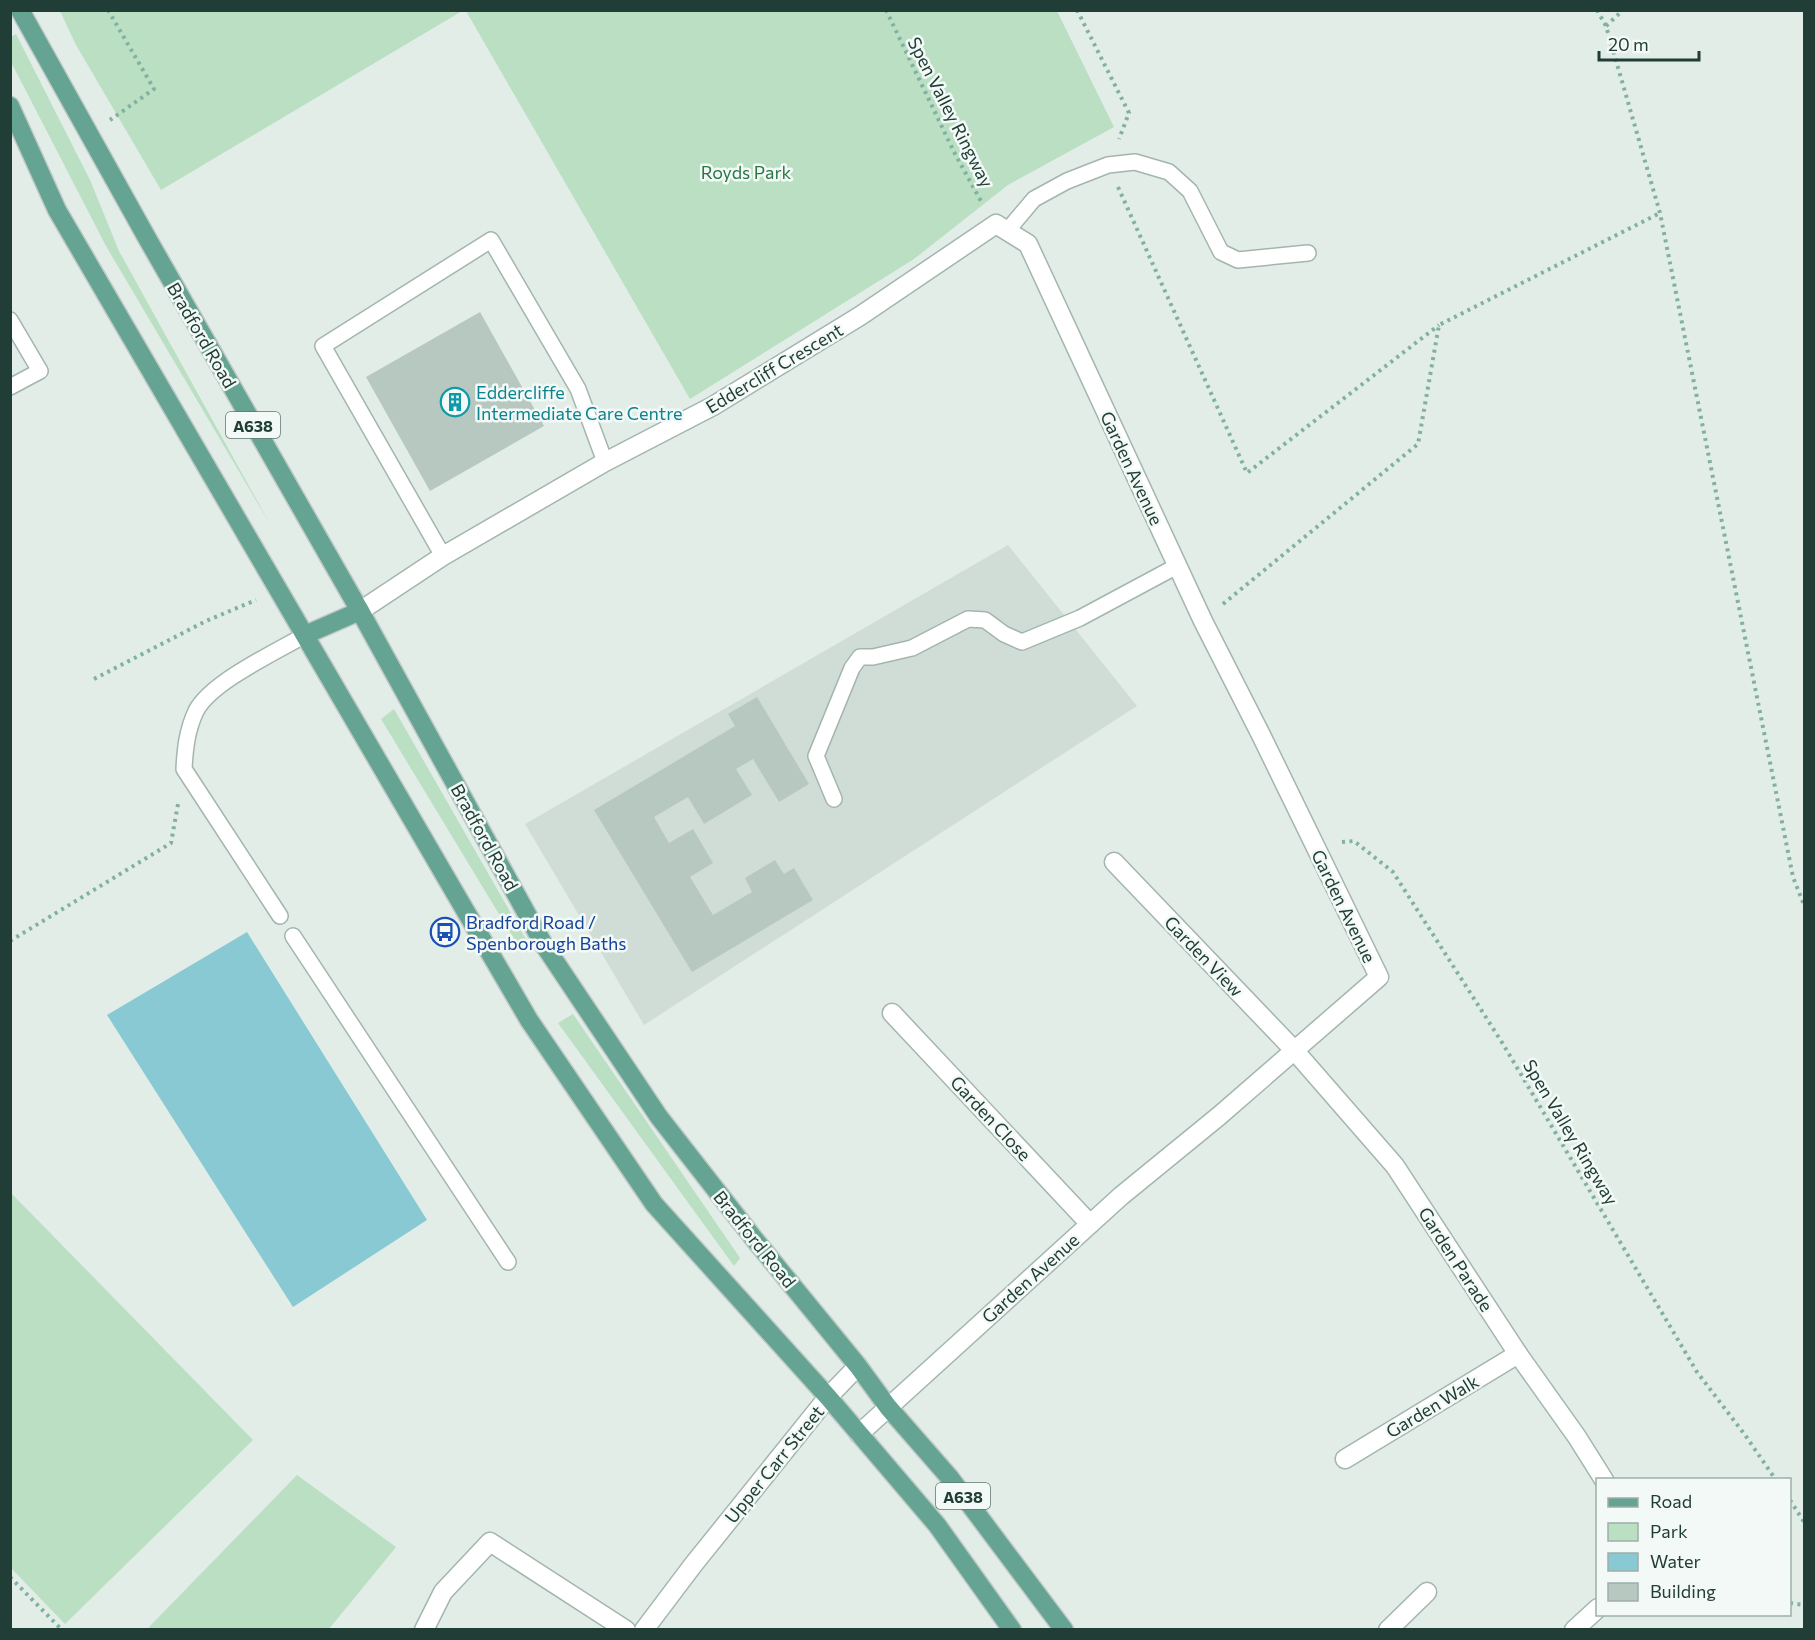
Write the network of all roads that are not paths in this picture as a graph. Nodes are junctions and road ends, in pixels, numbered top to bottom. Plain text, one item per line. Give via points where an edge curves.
1 (20, 10) edge
2 (10, 106) edge
3 (1001, 227) junction
4 (1308, 253) dead end
5 (10, 320) edge
6 (10, 387) edge
7 (605, 462) junction
8 (443, 556) junction
9 (1177, 566) junction
10 (360, 611) junction
11 (305, 635) junction
12 (834, 799) dead end
13 (1114, 862) dead end
14 (280, 916) dead end
15 (293, 936) dead end
16 (892, 1013) dead end
17 (1294, 1050) junction
18 (1090, 1224) junction
19 (508, 1262) dead end
20 (1518, 1354) junction
21 (858, 1366) junction
22 (828, 1397) junction
23 (888, 1407) junction
24 (859, 1434) junction
25 (1346, 1459) dead end
26 (1603, 1478) edge
27 (1427, 1592) dead end
28 (1596, 1610) edge
29 (424, 1629) edge
30 (626, 1629) edge
31 (644, 1629) edge
32 (1012, 1629) edge
33 (1064, 1629) edge
34 (1388, 1629) edge
35 (1574, 1629) edge

1 - 10 main road, Bradford Road / A638
2 - 11 main road, A638 via 57,210
3 - 4 lane via 1034,199 1066,181 1108,165 1135,162 1169,172 1190,191 1221,252 1239,260
3 - 7 street, Eddercliff Crescent via 713,406
3 - 9 street, Garden Avenue via 1028,244
5 - 6 lane via 40,371
7 - 8 street, Eddercliff Crescent
7 - 8 lane via 578,389 491,240 323,346
8 - 10 street, Eddercliff Crescent
9 - 12 lane via 1080,618 1022,642 985,620 968,619 912,648 860,657 816,756
9 - 17 street, Garden Avenue via 1379,977
10 - 11 main road
10 - 21 main road, Bradford Road / A638 via 544,945 659,1117
11 - 14 lane via 216,688 197,710 186,741 184,770
11 - 22 main road, A638 via 529,1020 654,1204
13 - 17 street, Garden View
15 - 19 lane
16 - 18 street, Garden Close
17 - 18 street, Garden Avenue
17 - 20 street, Garden Parade via 1395,1166
18 - 23 street, Garden Avenue
20 - 25 street, Garden Walk
20 - 26 street, Garden Parade
21 - 22 street, Upper Carr Street
21 - 23 main road, Bradford Road / A638
22 - 24 main road, A638
22 - 31 street, Upper Carr Street
23 - 24 street, Garden Avenue
23 - 33 main road, Bradford Road / A638 via 950,1478
24 - 32 main road, A638 via 937,1525
27 - 34 street
28 - 35 street
29 - 30 street via 443,1592 490,1542

